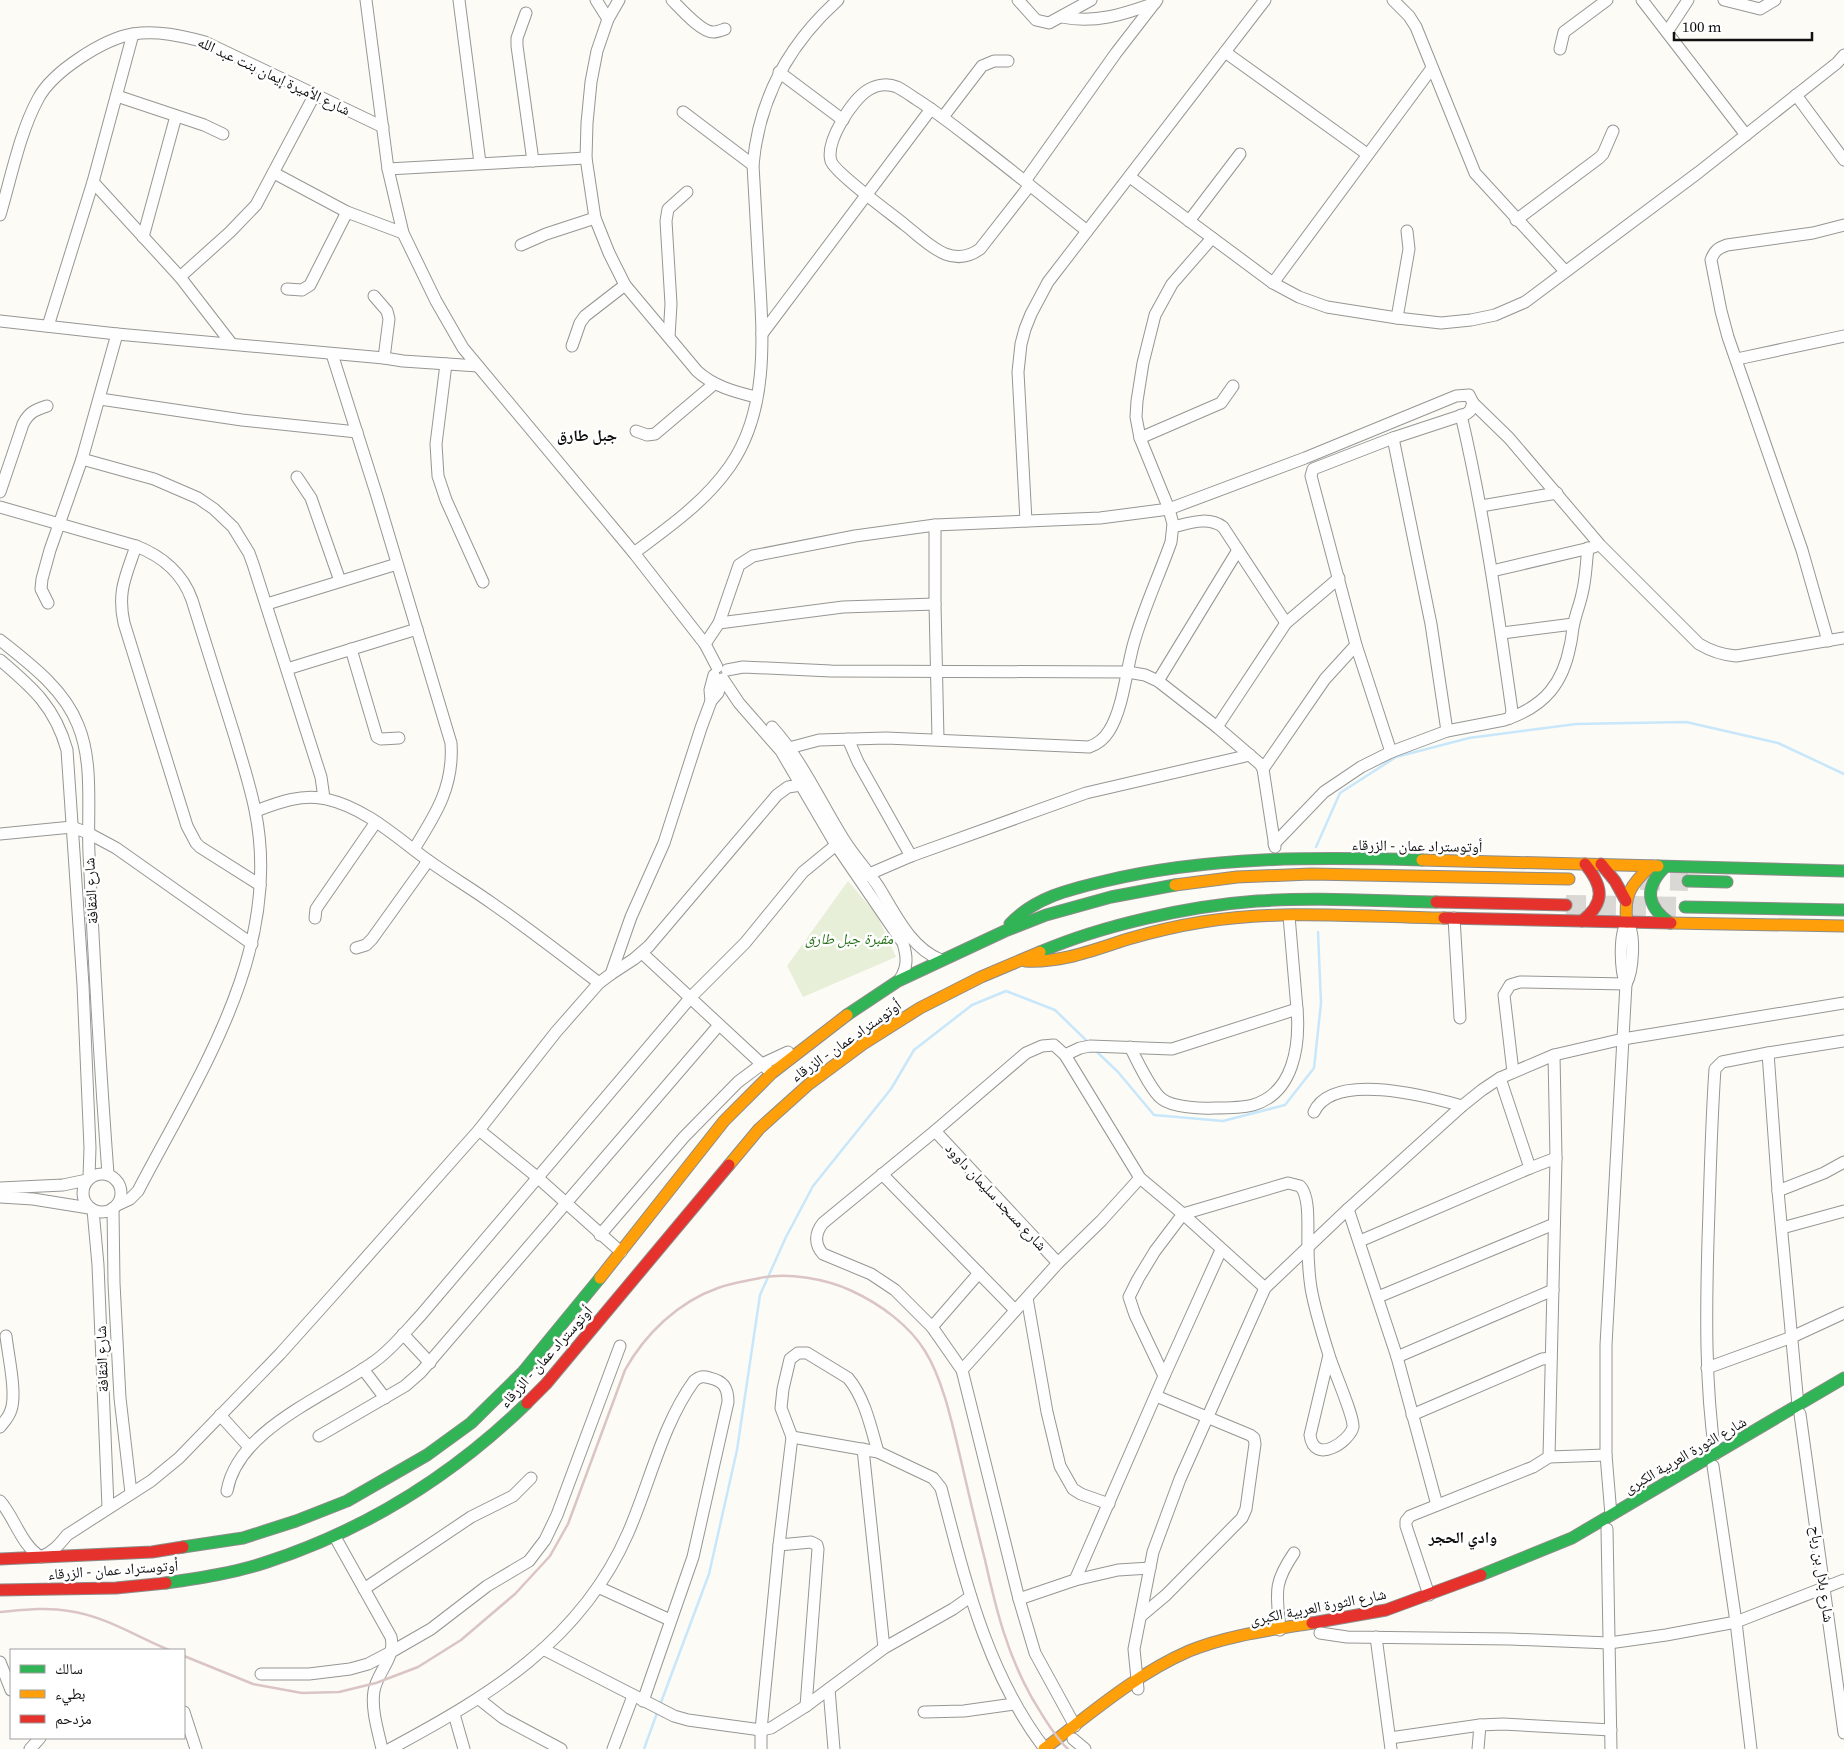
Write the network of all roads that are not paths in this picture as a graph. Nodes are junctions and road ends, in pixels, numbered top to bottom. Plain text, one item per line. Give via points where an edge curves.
1 (366, 0) edge
2 (459, 0) edge
3 (596, 0) edge
4 (619, 0) edge
5 (672, 0) edge
6 (838, 0) edge
7 (1018, 0) edge
8 (1091, 0) edge
9 (1264, 0) edge
10 (1393, 0) edge
11 (1607, 0) edge
12 (1642, 0) edge
13 (1688, 0) edge
14 (1724, 0) edge
15 (1776, 0) edge
16 (1156, 1) edge
17 (526, 12) dead end
18 (1062, 17) junction
19 (608, 19) junction
20 (725, 29) dead end
21 (1666, 32) junction
22 (133, 34) junction
23 (1560, 49) dead end
24 (1225, 52) junction
25 (1844, 55) edge
26 (1008, 61) dead end
27 (1432, 68) junction
28 (779, 72) junction
29 (315, 94) junction
30 (1796, 95) junction
31 (117, 96) junction
32 (931, 109) junction
33 (683, 112) dead end
34 (176, 116) junction
35 (943, 117) junction
36 (843, 120) junction
37 (383, 127) junction
38 (1613, 131) dead end
39 (223, 134) dead end
40 (1746, 135) junction
41 (1240, 154) dead end
42 (1367, 154) junction
43 (586, 158) junction
44 (1844, 160) edge
45 (533, 161) junction
46 (480, 163) junction
47 (753, 165) junction
48 (388, 169) junction
49 (274, 174) junction
50 (1130, 177) junction
51 (93, 182) junction
52 (1027, 183) junction
53 (687, 192) dead end
54 (867, 195) junction
55 (347, 212) junction
56 (0, 215) edge
57 (596, 218) junction
58 (1516, 220) junction
59 (1189, 221) junction
60 (1844, 225) edge
61 (1087, 231) junction
62 (1407, 231) dead end
63 (403, 233) junction
64 (143, 237) junction
65 (1212, 238) junction
66 (521, 245) dead end
67 (1565, 271) junction
68 (180, 277) junction
69 (1273, 282) junction
70 (625, 285) junction
71 (286, 288) dead end
72 (374, 296) dead end
73 (1397, 318) junction
74 (0, 321) edge
75 (48, 326) junction
76 (117, 334) junction
77 (762, 334) junction
78 (1844, 336) edge
79 (669, 337) junction
80 (231, 343) junction
81 (572, 346) dead end
82 (332, 354) junction
83 (384, 358) junction
84 (1736, 359) junction
85 (446, 364) junction
86 (478, 366) junction
87 (714, 384) junction
88 (1233, 386) dead end
89 (756, 397) junction
90 (100, 399) junction
91 (1473, 403) junction
92 (47, 406) dead end
93 (1461, 415) junction
94 (636, 431) dead end
95 (357, 432) junction
96 (1140, 438) junction
97 (1393, 438) junction
98 (82, 459) junction
99 (297, 477) dead end
100 (0, 492) edge
101 (1557, 493) junction
102 (1481, 506) junction
103 (0, 507) edge
104 (1169, 509) junction
105 (1026, 521) junction
106 (60, 523) junction
107 (935, 525) junction
108 (1173, 527) junction
109 (136, 546) junction
110 (1600, 546) junction
111 (1588, 548) junction
112 (1238, 550) junction
113 (634, 552) junction
114 (397, 564) junction
115 (1492, 572) junction
116 (1339, 578) junction
117 (340, 581) junction
118 (482, 582) dead end
119 (48, 603) dead end
120 (267, 604) junction
121 (934, 604) junction
122 (720, 623) junction
123 (1286, 623) junction
124 (1574, 624) junction
125 (417, 629) junction
126 (1502, 633) junction
127 (1844, 638) edge
128 (0, 640) edge
129 (1828, 641) junction
130 (705, 644) junction
131 (1356, 645) junction
132 (352, 649) junction
133 (0, 660) edge
134 (287, 669) junction
135 (937, 671) junction
136 (1128, 672) junction
137 (721, 674) junction
138 (1158, 682) junction
139 (1510, 718) junction
140 (1217, 727) junction
141 (1447, 731) junction
142 (399, 738) dead end
143 (848, 739) junction
144 (938, 740) junction
145 (789, 748) junction
146 (1391, 752) junction
147 (1250, 754) junction
148 (1263, 769) junction
149 (801, 785) junction
150 (324, 798) junction
151 (256, 811) junction
152 (376, 822) junction
153 (72, 826) junction
154 (88, 833) junction
155 (0, 834) edge
156 (1274, 844) junction
157 (836, 846) junction
158 (414, 849) junction
159 (911, 856) junction
160 (1277, 859) junction
161 (428, 860) junction
162 (1585, 864) junction
163 (1601, 864) junction
164 (1651, 866) junction
165 (1665, 866) junction
166 (1844, 871) edge
167 (1140, 872) junction
168 (865, 876) junction
169 (1569, 879) dead end
170 (1688, 881) tunnel mouth
171 (1737, 882) dead end
172 (260, 885) junction
173 (1144, 890) junction
174 (1626, 901) junction
175 (1566, 905) tunnel mouth
176 (1685, 907) tunnel mouth
177 (1844, 910) edge
178 (1289, 916) junction
179 (315, 918) dead end
180 (1149, 918) junction
181 (1454, 918) junction
182 (1582, 921) junction
183 (1626, 922) junction
184 (1670, 923) junction
185 (1844, 926) edge
186 (1005, 931) junction
187 (1151, 933) junction
188 (252, 944) junction
189 (356, 948) dead end
190 (642, 954) junction
191 (941, 960) junction
192 (1018, 960) junction
193 (611, 974) junction
194 (898, 981) junction
195 (600, 983) junction
196 (1626, 984) junction
197 (691, 997) junction
198 (1844, 1003) edge
199 (1297, 1009) junction
200 (1460, 1018) dead end
201 (720, 1024) junction
202 (1623, 1038) junction
203 (1844, 1041) edge
204 (1130, 1047) junction
205 (802, 1048) junction
206 (1768, 1053) junction
207 (1065, 1055) junction
208 (1554, 1055) junction
209 (762, 1064) junction
210 (1513, 1072) junction
211 (772, 1073) junction
212 (1500, 1078) junction
213 (1462, 1106) junction
214 (1314, 1112) dead end
215 (479, 1130) junction
216 (935, 1131) junction
217 (1556, 1158) junction
218 (1844, 1162) edge
219 (1530, 1168) junction
220 (108, 1174) junction
221 (882, 1174) junction
222 (537, 1177) junction
223 (88, 1178) junction
224 (1140, 1178) junction
225 (142, 1182) junction
226 (120, 1187) junction
227 (0, 1188) edge
228 (1778, 1191) junction
229 (0, 1197) edge
230 (566, 1204) junction
231 (115, 1207) junction
232 (91, 1209) junction
233 (1348, 1209) junction
234 (1844, 1211) edge
235 (1183, 1214) junction
236 (1554, 1224) junction
237 (1782, 1228) junction
238 (600, 1235) junction
239 (1360, 1241) junction
240 (1308, 1248) junction
241 (1221, 1250) junction
242 (621, 1252) junction
243 (1058, 1263) junction
244 (979, 1273) junction
245 (1265, 1288) junction
246 (1553, 1290) junction
247 (1378, 1297) junction
248 (1026, 1298) junction
249 (1015, 1310) junction
250 (1844, 1313) edge
251 (932, 1327) junction
252 (404, 1334) junction
253 (6, 1336) dead end
254 (1792, 1336) junction
255 (620, 1346) dead end
256 (1329, 1355) junction
257 (1397, 1357) junction
258 (1551, 1358) junction
259 (430, 1363) junction
260 (1708, 1368) junction
261 (363, 1369) junction
262 (962, 1370) junction
263 (1164, 1376) junction
264 (1844, 1378) edge
265 (1844, 1387) edge
266 (1156, 1396) junction
267 (385, 1398) junction
268 (1799, 1410) junction
269 (220, 1415) junction
270 (1412, 1415) junction
271 (1208, 1417) junction
272 (0, 1427) edge
273 (319, 1436) dead end
274 (792, 1437) junction
275 (249, 1447) junction
276 (864, 1449) junction
277 (878, 1452) junction
278 (1606, 1455) junction
279 (1549, 1457) junction
280 (1714, 1460) junction
281 (531, 1478) dead end
282 (227, 1491) dead end
283 (131, 1493) junction
284 (0, 1501) edge
285 (1109, 1504) junction
286 (1437, 1505) junction
287 (108, 1507) junction
288 (1611, 1515) junction
289 (1607, 1528) junction
290 (335, 1537) junction
291 (779, 1545) junction
292 (1294, 1553) dead end
293 (41, 1556) junction
294 (0, 1559) edge
295 (1150, 1568) junction
296 (1075, 1580) junction
297 (1844, 1580) edge
298 (598, 1587) junction
299 (1824, 1588) junction
300 (364, 1589) junction
301 (0, 1590) edge
302 (1429, 1595) junction
303 (970, 1597) junction
304 (1018, 1599) junction
305 (1141, 1616) junction
306 (670, 1620) junction
307 (1736, 1622) junction
308 (1280, 1630) junction
309 (1320, 1633) junction
310 (1376, 1638) junction
311 (1609, 1643) junction
312 (884, 1648) junction
313 (544, 1649) junction
314 (391, 1652) junction
315 (0, 1662) edge
316 (261, 1674) dead end
317 (1138, 1684) junction
318 (10, 1687) edge
319 (829, 1688) junction
320 (480, 1699) junction
321 (643, 1701) junction
322 (1014, 1704) junction
323 (806, 1706) junction
324 (924, 1712) dead end
325 (454, 1714) junction
326 (185, 1715) edge
327 (1480, 1725) junction
328 (1075, 1726) junction
329 (761, 1730) junction
330 (1611, 1730) junction
331 (1844, 1733) edge
332 (1073, 1740) junction
333 (1391, 1744) edge
334 (196, 1749) edge
335 (382, 1749) edge
336 (390, 1749) edge
337 (464, 1749) edge
338 (561, 1749) edge
339 (613, 1749) edge
340 (761, 1749) edge
341 (834, 1749) edge
342 (1044, 1749) edge
343 (1059, 1749) edge
344 (1085, 1749) edge
345 (1478, 1749) edge
346 (1611, 1749) edge
347 (1751, 1749) edge

1 - 37 street
2 - 46 street
3 - 19 street
4 - 19 street
5 - 20 street via 707,30
6 - 28 street via 807,30
7 - 18 street via 1036,20 1049,23
8 - 18 street
9 - 24 street
10 - 27 street via 1416,26
11 - 23 street via 1564,32
12 - 21 street
13 - 21 street
14 - 15 street via 1757,9 1763,9
16 - 18 street via 1112,18 1074,20
16 - 52 street via 1116,52
17 - 45 street via 516,46
19 - 43 street via 596,51 590,82
21 - 40 street
22 - 29 street, شارع الأميرة إيمان بنت عبد الله via 162,34 205,42
22 - 31 street
22 - 56 street, شارع الأميرة إيمان بنت عبد الله via 85,54 63,71 39,97 28,119
24 - 42 street
24 - 50 street
25 - 30 street
26 - 35 street via 994,61 982,66
27 - 42 street
27 - 58 street via 1475,173
28 - 36 street
28 - 47 street via 759,126
29 - 37 street, شارع الأميرة إيمان بنت عبد الله
29 - 49 street
30 - 40 street
30 - 44 street
31 - 34 street
31 - 51 street
32 - 35 street
32 - 36 street via 896,87 878,86 863,94
32 - 54 street
33 - 47 street
34 - 39 street
34 - 64 street
35 - 52 street
36 - 54 street via 831,142 831,160 835,168
37 - 48 street
38 - 58 street via 1599,158
40 - 67 street
41 - 59 street
42 - 69 street
43 - 45 street
43 - 57 street
45 - 46 street
46 - 48 street
47 - 77 street
48 - 63 street
49 - 55 street
49 - 68 street via 244,218
50 - 59 street
50 - 61 street
51 - 64 street
51 - 75 street
52 - 54 street via 980,249 970,256 957,258 934,248
52 - 61 street
53 - 79 street via 668,209 666,221
54 - 77 street
55 - 63 street
55 - 71 street via 310,285 302,290
57 - 66 street
57 - 70 street
58 - 67 street
59 - 65 street
60 - 84 street via 1727,246 1718,248 1713,254 1710,260 1721,311
61 - 105 street via 1040,296 1021,344 1018,389
62 - 73 street via 1409,249
63 - 86 street via 446,320
64 - 68 street
65 - 69 street
65 - 96 street via 1172,284 1155,315 1137,401
67 - 73 street via 1525,302 1496,315 1441,323
68 - 80 street
69 - 73 street via 1327,307
70 - 79 street
70 - 81 street via 585,316
72 - 83 street via 387,311
74 - 75 street
75 - 76 street
76 - 80 street
76 - 90 street
77 - 89 street
78 - 84 street
79 - 87 street via 704,378
80 - 82 street
82 - 83 street
82 - 95 street
83 - 85 street
84 - 129 street via 1802,550
85 - 86 street
85 - 118 street via 436,444 438,476
86 - 113 street
87 - 89 street
87 - 94 street via 655,434
88 - 96 street via 1221,403
89 - 113 street via 750,427 724,473 692,508
90 - 95 street via 242,420
90 - 98 street
91 - 93 street via 1470,411
91 - 101 street
91 - 104 street via 1469,395 1456,396
92 - 100 street via 27,415
93 - 97 street
93 - 102 street
95 - 114 street
96 - 104 street
97 - 116 street via 1312,469 1311,476
97 - 141 street via 1431,624
98 - 106 street
98 - 120 street via 154,479 198,498 214,509 233,527 249,553
99 - 117 street via 311,498
101 - 102 street
101 - 110 street
102 - 115 street
103 - 106 street
104 - 105 street via 1100,518
104 - 108 street
105 - 107 street
106 - 109 street
106 - 119 street via 42,579 41,589
107 - 121 street
107 - 122 street via 753,556 739,565
108 - 112 street via 1201,521 1215,522 1223,527
108 - 136 street via 1168,551 1133,645
109 - 151 street via 163,560 176,572 189,592
109 - 172 street via 120,606 188,826 200,847
110 - 111 street
110 - 129 street via 1699,644 1710,650 1736,656
111 - 115 street
111 - 124 street
112 - 123 street
112 - 138 street
113 - 130 street
114 - 117 street
114 - 125 street
115 - 126 street
116 - 123 street
116 - 131 street
117 - 120 street
120 - 134 street
121 - 122 street via 843,608
121 - 135 street
122 - 130 street
123 - 140 street
124 - 126 street
124 - 139 street via 1566,664 1557,684 1534,706
125 - 132 street
125 - 158 street via 448,727 452,758 443,800
126 - 139 street via 1512,711
127 - 129 street
128 - 154 street, شارع الثقافة via 56,690 73,713 87,755
130 - 137 street
131 - 146 street
131 - 148 street via 1325,679
132 - 134 street
132 - 142 street via 377,736 381,739
133 - 153 street, شارع الثقافة via 38,694 61,730 69,767
134 - 150 street via 321,777
135 - 136 street
135 - 137 street via 743,667
135 - 144 street
136 - 138 street via 1145,675
136 - 144 street via 1112,725 1095,745 1035,746
137 - 145 street
137 - 149 street via 740,703 782,751
137 - 193 street via 718,693 711,701 664,843 631,917
138 - 140 street
139 - 141 street
140 - 147 street
141 - 146 street
143 - 144 street
143 - 145 street via 819,740
143 - 159 street
145 - 168 street
146 - 156 street via 1324,792
147 - 148 street
147 - 159 street via 1086,793
148 - 156 street
149 - 157 street
149 - 190 street via 788,787 777,795
150 - 151 street via 286,801
150 - 152 street via 350,807
151 - 172 street
152 - 158 street
152 - 179 street via 316,909
153 - 154 street
153 - 155 street
153 - 223 street, شارع الثقافة via 83,985
154 - 188 street via 116,848
154 - 220 street, شارع الثقافة
156 - 160 street
157 - 168 street
157 - 197 street via 804,872 744,943
158 - 161 street
159 - 168 street
160 - 162 main road, أوتوستراد عمان - الزرقاء
160 - 167 main road, أوتوستراد عمان - الزرقاء via 1235,860
161 - 189 street via 372,939
161 - 195 street
162 - 163 main road, أوتوستراد عمان - الزرقاء
162 - 182 main road via 1597,878 1600,898 1593,912
163 - 164 main road, أوتوستراد عمان - الزرقاء
163 - 174 main road
164 - 165 main road, أوتوستراد عمان - الزرقاء
164 - 174 main road via 1636,882
165 - 166 main road, أوتوستراد عمان - الزرقاء
165 - 184 main road via 1652,881 1650,901 1658,914
167 - 173 main road
167 - 186 main road, أوتوستراد عمان - الزرقاء via 1040,900 1021,913
168 - 191 street via 918,946
168 - 194 street via 903,943 906,963
169 - 173 main road, أوتوستراد عمان - الزرقاء via 1280,874 1189,882
170 - 171 main road
172 - 188 street
173 - 186 main road, أوتوستراد عمان - الزرقاء via 1078,905
174 - 183 main road
175 - 180 main road, أوتوستراد عمان - الزرقاء via 1311,899 1241,903
176 - 177 main road
178 - 181 main road, أوتوستراد عمان - الزرقاء
178 - 187 main road, أوتوستراد عمان - الزرقاء via 1243,917
178 - 199 street
180 - 187 main road
180 - 192 main road, أوتوستراد عمان - الزرقاء via 1058,944
181 - 182 main road, أوتوستراد عمان - الزرقاء
181 - 200 street
182 - 183 main road, أوتوستراد عمان - الزرقاء
183 - 184 main road, أوتوستراد عمان - الزرقاء
183 - 196 street via 1622,937 1622,972
184 - 185 main road, أوتوستراد عمان - الزرقاء
186 - 191 main road, أوتوستراد عمان - الزرقاء
187 - 192 main road, أوتوستراد عمان - الزرقاء via 1064,960
188 - 225 street via 236,997 188,1097
190 - 193 street
190 - 197 street
191 - 194 main road, أوتوستراد عمان - الزرقاء
192 - 290 main road, أوتوستراد عمان - الزرقاء via 958,988 893,1025 844,1057 790,1099 759,1129 523,1408 433,1482
193 - 195 street
194 - 205 main road, أوتوستراد عمان - الزرقاء
195 - 215 street via 556,1032
196 - 202 street
196 - 210 street via 1520,982 1510,985 1504,1001
197 - 201 street
197 - 222 street
198 - 202 street
199 - 204 street via 1172,1049
199 - 204 street via 1296,1055 1288,1075 1271,1096 1253,1105 1206,1109 1170,1103 1154,1090
201 - 209 street
201 - 230 street
202 - 208 street
202 - 278 street via 1607,1312
203 - 206 street
204 - 207 street via 1090,1046
205 - 209 street
205 - 211 main road, أوتوستراد عمان - الزرقاء
206 - 228 street, شارع بلال بن رباح
206 - 260 street via 1722,1062 1715,1069 1706,1325
207 - 216 street via 1054,1045 1026,1053
207 - 224 street
208 - 210 street
208 - 217 street
209 - 211 street
209 - 238 street via 710,1109
210 - 212 street
211 - 242 main road, أوتوستراد عمان - الزرقاء via 724,1121
212 - 213 street
212 - 219 street
213 - 214 street via 1413,1095 1361,1089 1330,1096 1318,1104
213 - 233 street
215 - 222 street
215 - 269 street via 280,1354
216 - 221 street
216 - 243 street, شارع مسجد سليمان داوود
217 - 219 street
217 - 236 street
218 - 228 street
219 - 239 street
220 - 223 street
220 - 226 street
221 - 244 street
221 - 251 street via 822,1223 817,1231 817,1243 823,1254 871,1274 895,1290
222 - 230 street
222 - 252 street
223 - 227 street via 54,1186
223 - 232 street via 82,1194
224 - 235 street
224 - 243 street
225 - 226 street via 132,1187
225 - 231 street via 135,1195
226 - 231 street
228 - 237 street, شارع بلال بن رباح
229 - 232 street
230 - 238 street
230 - 259 street
231 - 232 street via 103,1212
231 - 283 street, شارع الثقافة via 114,1283 120,1398
232 - 287 street, شارع الثقافة via 98,1265
233 - 239 street
233 - 240 street
234 - 237 street
235 - 240 street via 1293,1184 1300,1186 1305,1194
235 - 241 street
235 - 263 street via 1155,1251 1129,1297 1134,1315
236 - 246 street
236 - 247 street
237 - 254 street, شارع بلال بن رباح
238 - 242 street
239 - 247 street
240 - 245 street
240 - 256 street via 1313,1294
241 - 245 street
241 - 263 street
242 - 293 main road, أوتوستراد عمان - الزرقاء via 522,1373 491,1405 427,1455 364,1492 296,1522 243,1538 152,1552
243 - 248 street
244 - 249 street
244 - 251 street
245 - 271 street
246 - 257 street
246 - 258 street
247 - 257 street
248 - 249 street
248 - 285 street via 1060,1466 1072,1489
249 - 262 street
250 - 254 street
251 - 262 street
252 - 259 street
252 - 261 street
253 - 272 street via 14,1396 12,1410
254 - 260 street
254 - 268 street, شارع بلال بن رباح
255 - 314 street via 557,1515 535,1554 523,1566 478,1592 431,1629
256 - 256 street via 1310,1435 1313,1444 1322,1450 1335,1446 1351,1432 1353,1426
257 - 270 street
258 - 270 street
258 - 279 street
259 - 267 street
260 - 280 street
261 - 267 street
261 - 275 street via 295,1411
262 - 304 street
263 - 266 street
264 - 268 main road, شارع الثورة العربية الكبرى
265 - 268 main road, شارع الثورة العربية الكبرى
266 - 271 street
266 - 285 street
267 - 273 street
268 - 280 main road, شارع الثورة العربية الكبرى
268 - 299 street, شارع بلال بن رباح
269 - 275 street
269 - 283 street via 164,1472
270 - 286 street
271 - 295 street via 1160,1530
271 - 305 street via 1254,1438 1246,1509 1242,1518
274 - 276 street
274 - 277 street via 781,1408 783,1389 790,1359 798,1353 807,1353 854,1384
274 - 291 street
275 - 282 street via 235,1467
276 - 277 street
276 - 312 street
277 - 303 street via 938,1482
278 - 279 street
278 - 288 street
279 - 286 street via 1533,1467
280 - 288 main road, شارع الثورة العربية الكبرى
280 - 289 main road, شارع الثورة العربية الكبرى
280 - 307 street
281 - 300 street via 513,1496 465,1521
283 - 287 street
284 - 293 street via 31,1548
285 - 296 street
286 - 302 street via 1410,1516 1406,1521
287 - 293 street via 67,1535 54,1550
288 - 302 main road, شارع الثورة العربية الكبرى via 1572,1538
289 - 309 main road, شارع الثورة العربية الكبرى via 1547,1557 1421,1605 1374,1621
289 - 311 street
290 - 300 street
290 - 301 main road, أوتوستراد عمان - الزرقاء via 256,1564 180,1581 115,1588
291 - 323 street via 811,1542 818,1549
291 - 329 street
292 - 308 street via 1277,1588
293 - 294 main road, أوتوستراد عمان - الزرقاء
295 - 296 street via 1118,1570
295 - 305 street
296 - 304 street
297 - 299 street
298 - 306 street
298 - 306 street via 626,1538 673,1415 698,1377 718,1380 726,1388 728,1402 693,1557
298 - 313 street via 568,1626
299 - 307 street
299 - 331 street, شارع بلال بن رباح
300 - 314 street via 391,1637
302 - 308 main road, شارع الثورة العربية الكبرى via 1373,1614
303 - 312 street
303 - 322 street
304 - 328 street via 1035,1653
305 - 317 street via 1134,1649
306 - 321 street
307 - 311 street
307 - 347 street
308 - 317 main road, شارع الثورة العربية الكبرى via 1206,1644 1165,1662
309 - 310 street
309 - 317 main road, شارع الثورة العربية الكبرى via 1217,1650
310 - 311 street
310 - 333 street
311 - 330 street
312 - 319 street
313 - 320 street
313 - 321 street
314 - 316 street via 350,1669 309,1674
314 - 335 street via 376,1683 373,1701
315 - 318 street
317 - 328 main road, شارع الثورة العربية الكبرى
317 - 332 main road, شارع الثورة العربية الكبرى
319 - 323 street
319 - 341 street
320 - 325 street
320 - 338 street via 503,1718
321 - 329 street via 688,1720
321 - 339 street
322 - 324 street via 964,1712
322 - 342 street
323 - 329 street via 778,1724
325 - 336 street
325 - 337 street
326 - 334 street
327 - 330 street
327 - 333 street
327 - 345 street
328 - 342 main road, شارع الثورة العربية الكبرى
329 - 340 street
330 - 346 street
332 - 343 main road, شارع الثورة العربية الكبرى
332 - 344 street

